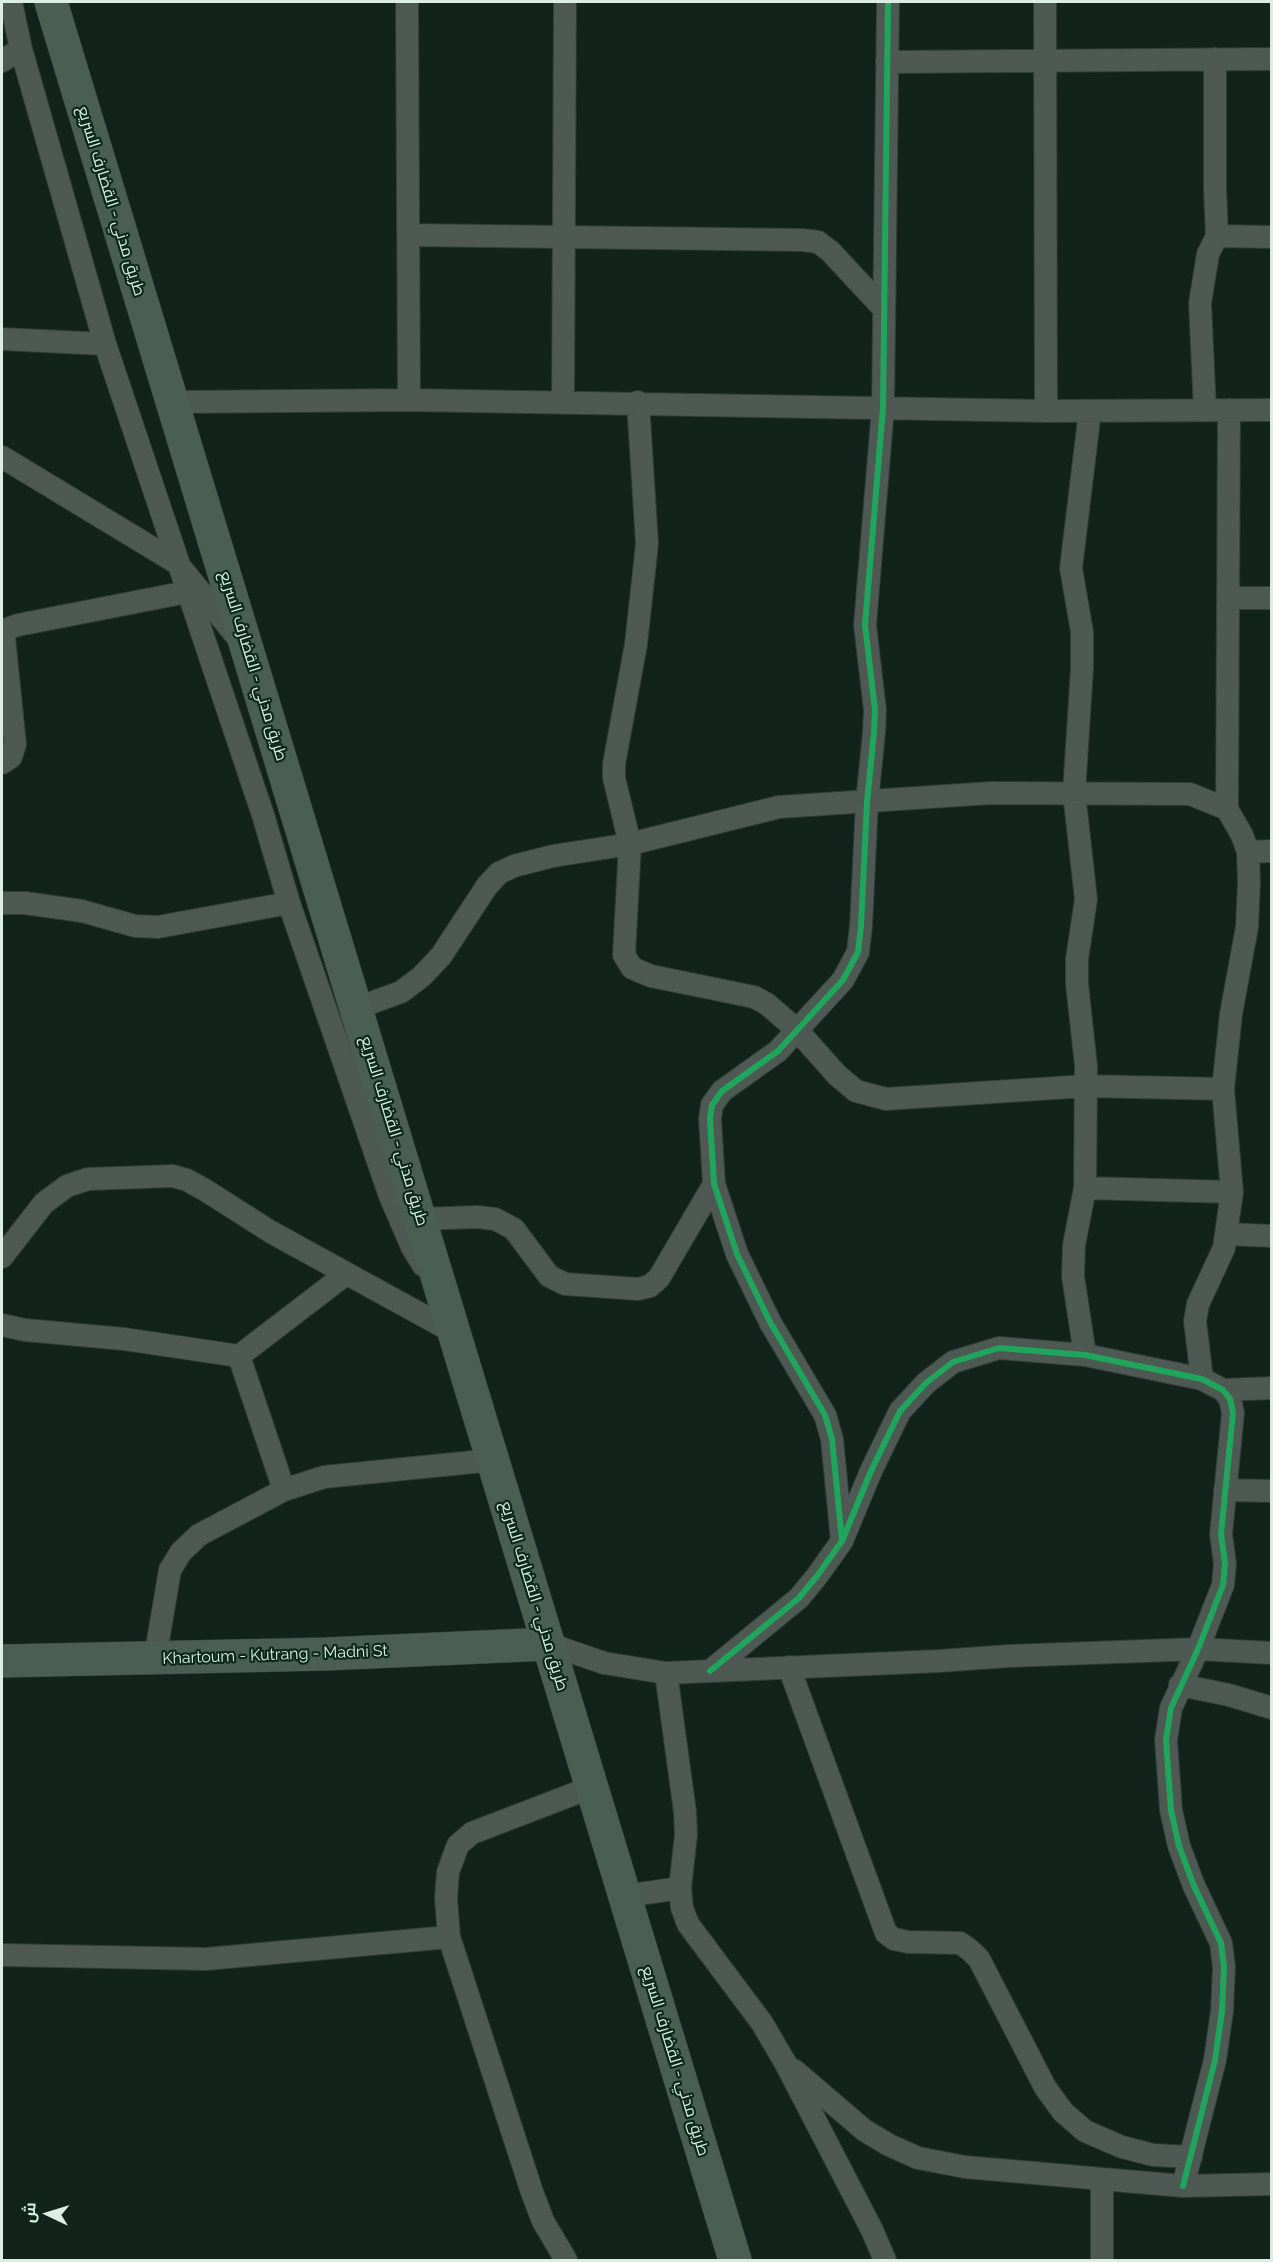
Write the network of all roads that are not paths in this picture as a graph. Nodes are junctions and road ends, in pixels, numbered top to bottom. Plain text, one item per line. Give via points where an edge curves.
1 (10, 2) edge
2 (51, 2) edge
3 (407, 2) edge
4 (565, 2) edge
5 (888, 2) edge
6 (1045, 2) edge
7 (21, 49) junction
8 (1215, 59) junction
9 (1272, 59) edge
10 (2, 61) edge
11 (887, 62) junction
12 (1046, 62) junction
13 (409, 235) junction
14 (1217, 236) junction
15 (1272, 237) edge
16 (564, 238) junction
17 (884, 309) junction
18 (2, 339) edge
19 (105, 344) junction
20 (409, 400) junction
21 (173, 402) junction
22 (638, 402) junction
23 (563, 403) junction
24 (883, 408) junction
25 (1205, 410) junction
26 (1229, 410) junction
27 (1272, 410) edge
28 (1046, 411) junction
29 (1090, 411) junction
30 (2, 457) edge
31 (2, 474) edge
32 (36, 478) junction
33 (177, 563) junction
34 (187, 592) junction
35 (1228, 598) junction
36 (1272, 598) edge
37 (248, 650) junction
38 (2, 763) edge
39 (1074, 793) junction
40 (867, 802) junction
41 (1227, 809) junction
42 (630, 844) junction
43 (1272, 851) edge
44 (1248, 852) junction
45 (2, 903) edge
46 (289, 903) junction
47 (357, 1008) junction
48 (797, 1030) junction
49 (1086, 1086) junction
50 (1222, 1089) junction
51 (714, 1185) junction
52 (1085, 1188) junction
53 (1232, 1192) junction
54 (421, 1219) junction
55 (1227, 1234) junction
56 (1272, 1236) edge
57 (2, 1257) edge
58 (346, 1274) junction
59 (446, 1301) junction
60 (2, 1325) edge
61 (455, 1333) junction
62 (1086, 1355) junction
63 (240, 1356) junction
64 (1202, 1379) junction
65 (1272, 1389) edge
66 (1223, 1390) junction
67 (493, 1460) junction
68 (284, 1490) junction
69 (1225, 1490) junction
70 (1272, 1491) edge
71 (842, 1541) junction
72 (549, 1644) junction
73 (1198, 1649) junction
74 (1272, 1653) edge
75 (154, 1658) junction
76 (2, 1661) edge
77 (789, 1667) junction
78 (710, 1671) junction
79 (666, 1673) junction
80 (1180, 1685) junction
81 (1272, 1708) edge
82 (592, 1787) junction
83 (680, 1888) junction
84 (625, 1896) junction
85 (449, 1937) junction
86 (2, 1955) edge
87 (786, 2064) junction
88 (1191, 2157) junction
89 (1102, 2180) junction
90 (1272, 2184) edge
91 (1183, 2186) junction
92 (566, 2260) edge
93 (735, 2260) edge
94 (885, 2260) edge
95 (1102, 2260) edge

1 - 7 street
2 - 21 highway, طريق مدني - القضارف السريع
3 - 13 street
4 - 16 street
5 - 11 street
6 - 12 street
7 - 10 street
7 - 19 street
8 - 9 street
8 - 12 street
8 - 14 street
11 - 12 street
11 - 17 street
12 - 28 street
13 - 16 street
13 - 20 street
14 - 15 street
14 - 25 street via 1208,254 1200,303
16 - 17 street via 818,242
16 - 23 street
17 - 24 street
18 - 19 street
19 - 33 street
20 - 21 street
20 - 23 street
21 - 37 highway, طريق مدني - القضارف السريع
22 - 23 street
22 - 24 street
22 - 42 street via 647,544 636,644 614,764
24 - 28 street
24 - 40 street via 864,625 875,710
25 - 26 street
25 - 29 street
26 - 27 street
26 - 35 street
28 - 29 street
29 - 39 street via 1071,568 1082,632
30 - 32 street
31 - 32 street
32 - 33 street
33 - 34 street
33 - 37 street
34 - 38 street via 7,629 4,638 15,744 11,757
34 - 46 street
35 - 36 street
35 - 41 street
37 - 47 highway, طريق مدني - القضارف السريع
39 - 40 street via 991,793
39 - 41 street via 1190,794
39 - 49 street via 1086,899 1077,959
40 - 42 street via 779,807
40 - 48 street via 858,952 843,980
41 - 44 street
42 - 47 street via 553,856 499,873 441,956 421,977 401,992
42 - 48 street via 624,955 632,968 651,976 754,997
43 - 44 street
44 - 50 street via 1247,927
45 - 46 street via 82,911 135,926 158,927
46 - 59 street via 390,1196 412,1247
47 - 54 highway, طريق مدني - القضارف السريع
48 - 49 street via 856,1091 886,1099
48 - 51 street via 778,1051 722,1091 712,1105
49 - 50 street
49 - 52 street
50 - 53 street
51 - 54 street via 659,1278 638,1289 565,1284 549,1276 514,1229 495,1219
51 - 71 street via 737,1254 770,1322 825,1415 832,1439
52 - 53 street
52 - 62 street via 1074,1245 1073,1276
53 - 55 street
54 - 59 highway, طريق مدني - القضارف السريع
55 - 56 street
55 - 64 street via 1198,1304 1195,1321
57 - 58 street via 45,1203 67,1186 88,1179 172,1176 205,1190
58 - 61 street
58 - 63 street
59 - 61 highway, طريق مدني - القضارف السريع
60 - 63 street
61 - 67 highway, طريق مدني - القضارف السريع
62 - 64 street
62 - 71 street via 999,1348 953,1362 926,1383 900,1412
63 - 68 street
64 - 66 street
65 - 66 street
66 - 69 street via 1233,1413
67 - 68 street via 324,1477
67 - 72 highway, طريق مدني - القضارف السريع
68 - 75 street via 199,1535 181,1552 170,1570
69 - 70 street
69 - 73 street via 1221,1534 1223,1585
71 - 78 street via 799,1598
72 - 75 highway, Khartoum - Kutrang - Madni St
72 - 79 street via 604,1663
72 - 82 highway, طريق مدني - القضارف السريع
73 - 74 street
73 - 77 street
73 - 80 street
75 - 76 highway, Khartoum - Kutrang - Madni St
77 - 78 street
77 - 88 street via 886,1933 908,1942 960,1943 970,1950 979,1959 1045,2087 1063,2112 1085,2131 1153,2155
78 - 79 street
79 - 83 street via 686,1823
80 - 81 street
80 - 88 street via 1171,1708 1166,1740 1172,1810 1182,1856 1221,1943 1224,1967 1215,2060
82 - 84 highway, طريق مدني - القضارف السريع
82 - 85 street via 472,1833 458,1845 448,1872
83 - 84 street
83 - 87 street via 688,1924 762,2023
84 - 93 highway, طريق مدني - القضارف السريع
85 - 86 street via 206,1959
85 - 92 street via 532,2192 543,2221
87 - 89 street via 864,2130 918,2158 965,2167
87 - 94 street
88 - 91 street
89 - 91 street
89 - 95 street
90 - 91 street

